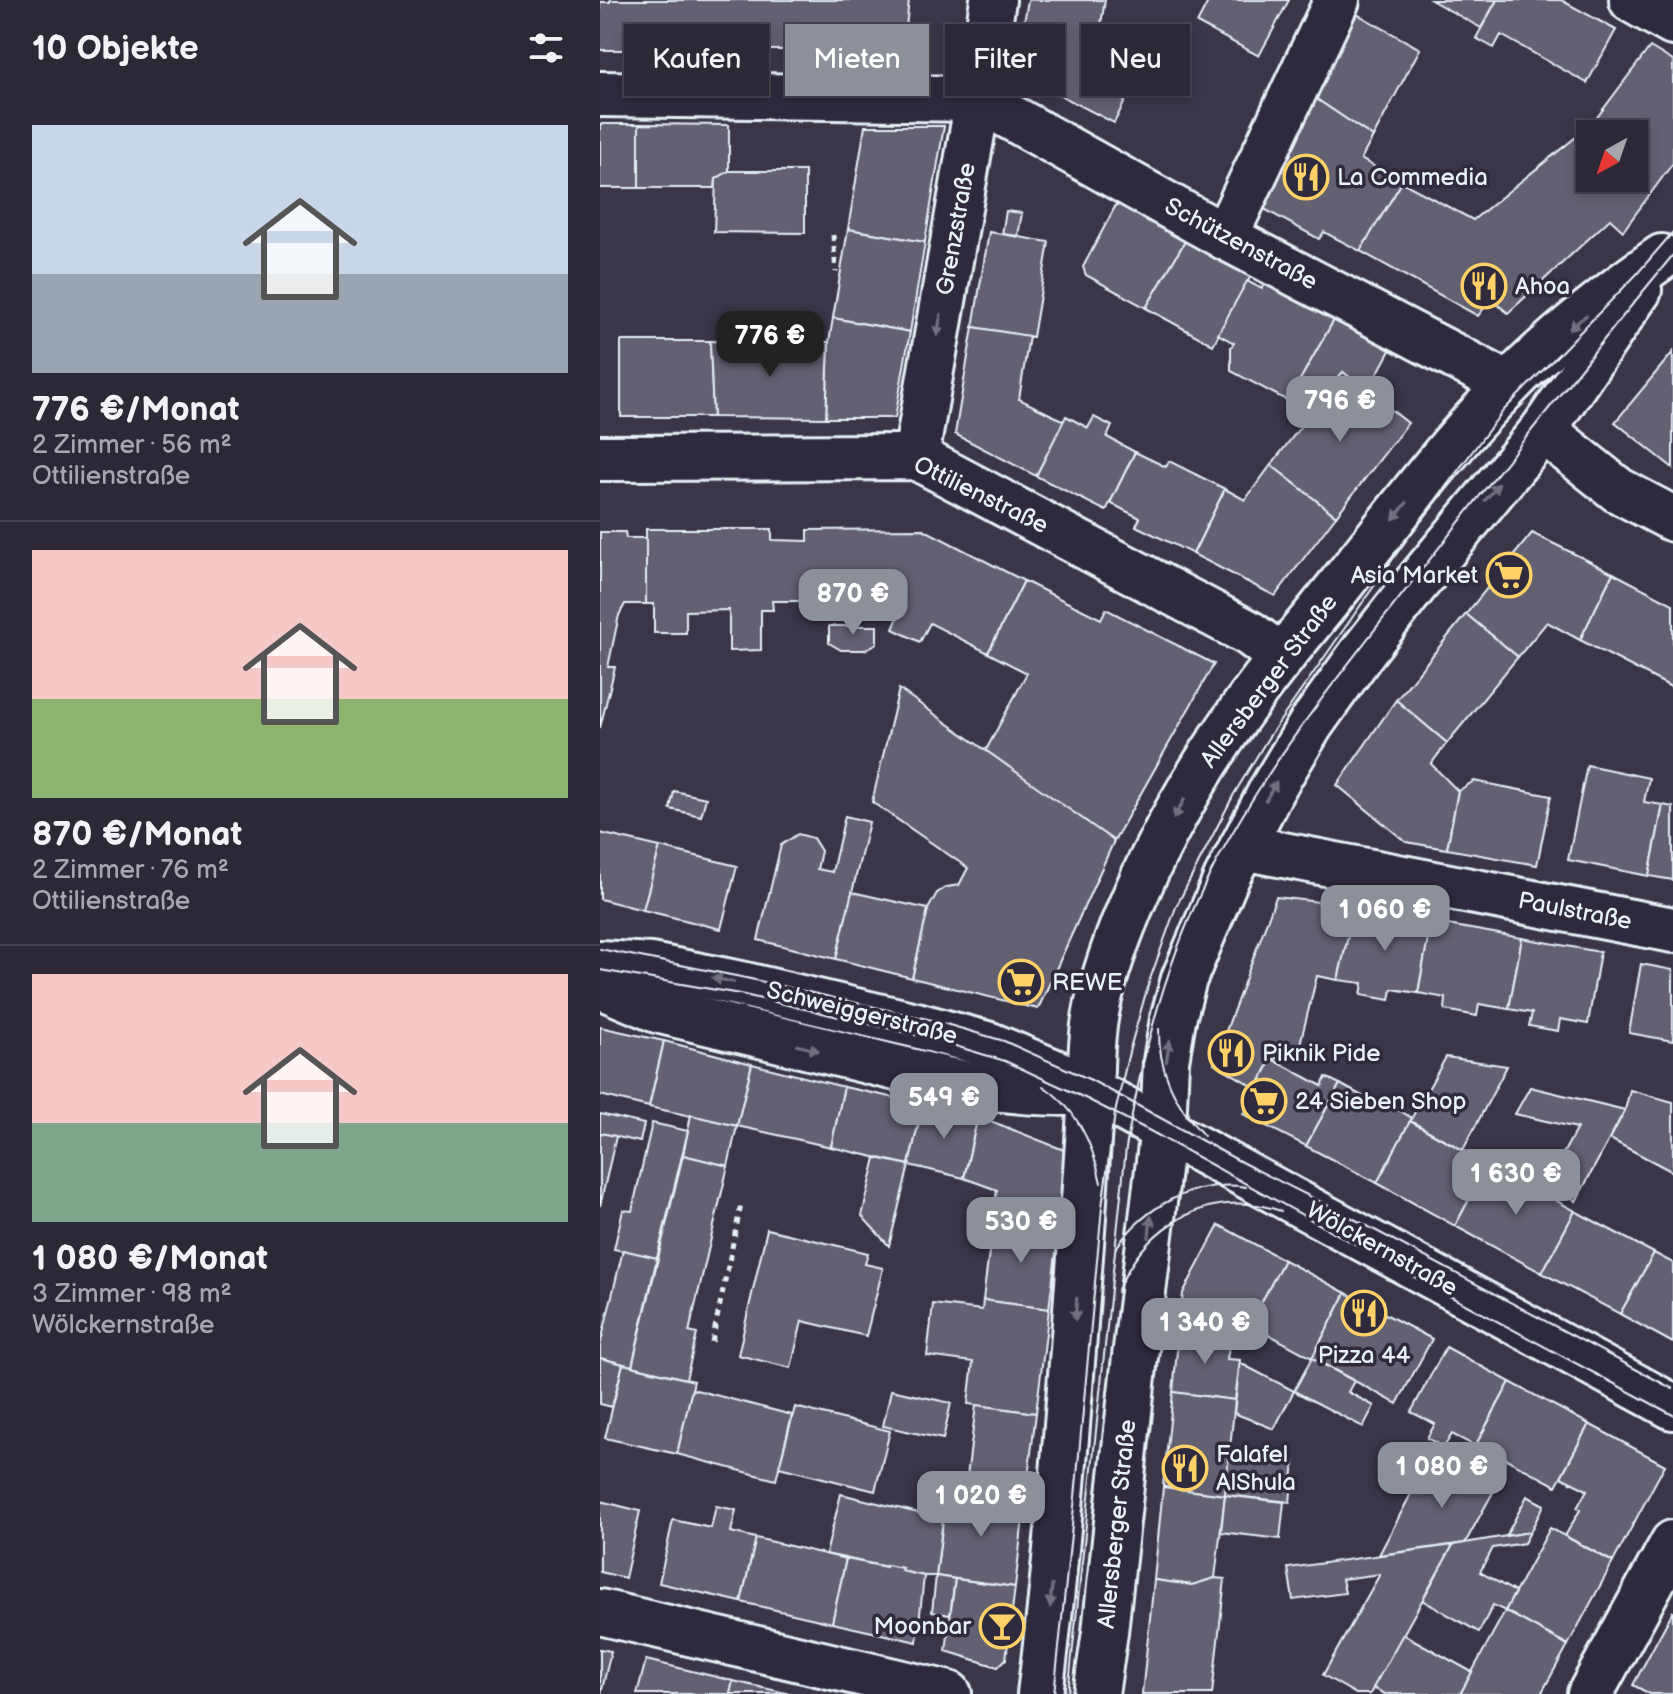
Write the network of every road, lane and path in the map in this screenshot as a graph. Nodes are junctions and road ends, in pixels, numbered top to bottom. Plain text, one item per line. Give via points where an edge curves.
1 (993, 0) edge
2 (1337, 0) edge
3 (1632, 0) edge
4 (1673, 23) edge
5 (600, 94) edge
6 (978, 99) junction
7 (833, 235) dead end
8 (1225, 237) junction
9 (1667, 250) edge
10 (836, 272) dead end
11 (1505, 388) junction
12 (1543, 430) junction
13 (916, 457) junction
14 (600, 458) edge
15 (1673, 519) edge
16 (1282, 657) junction
17 (1242, 847) junction
18 (1673, 930) edge
19 (600, 963) edge
20 (600, 986) edge
21 (1090, 1092) junction
22 (1163, 1129) junction
23 (741, 1205) dead end
24 (712, 1342) dead end
25 (1673, 1407) edge
26 (1673, 1543) edge
27 (600, 1612) edge
28 (949, 1694) edge
29 (1040, 1694) edge
30 (1096, 1694) edge
31 (1590, 1694) edge

1 - 6 main road, Grenzstraße
2 - 8 main road
3 - 4 main road
5 - 6 main road
6 - 8 main road, Schützenstraße
6 -> 13 main road, Grenzstraße
7 - 10 path
8 - 11 main road, Schützenstraße via 1494,377
9 -> 11 main road, Allersberger Straße
9 - 12 main road, Allersberger Straße
11 -> 16 main road, Allersberger Straße
12 - 15 main road via 1618,490
17 -> 12 main road, Allersberger Straße via 1331,695
13 - 14 main road, Ottilienstraße
13 - 16 main road, Ottilienstraße via 1249,633
16 -> 21 main road, Allersberger Straße via 1197,778 1131,906 1097,1006
17 - 18 main road, Paulstraße
22 -> 17 main road, Allersberger Straße via 1166,1061 1184,979
21 -> 19 main road, Schweiggerstraße via 990,1045 916,1025 651,966
20 -> 21 main road, Schweiggerstraße via 657,1010 955,1082 1056,1095
21 - 22 main road, Wölckernstraße
21 -> 29 main road, Allersberger Straße via 1074,1346
22 - 25 main road, Wölckernstraße
30 -> 22 main road, Allersberger Straße
23 - 24 path
26 - 31 main road
27 - 28 main road

